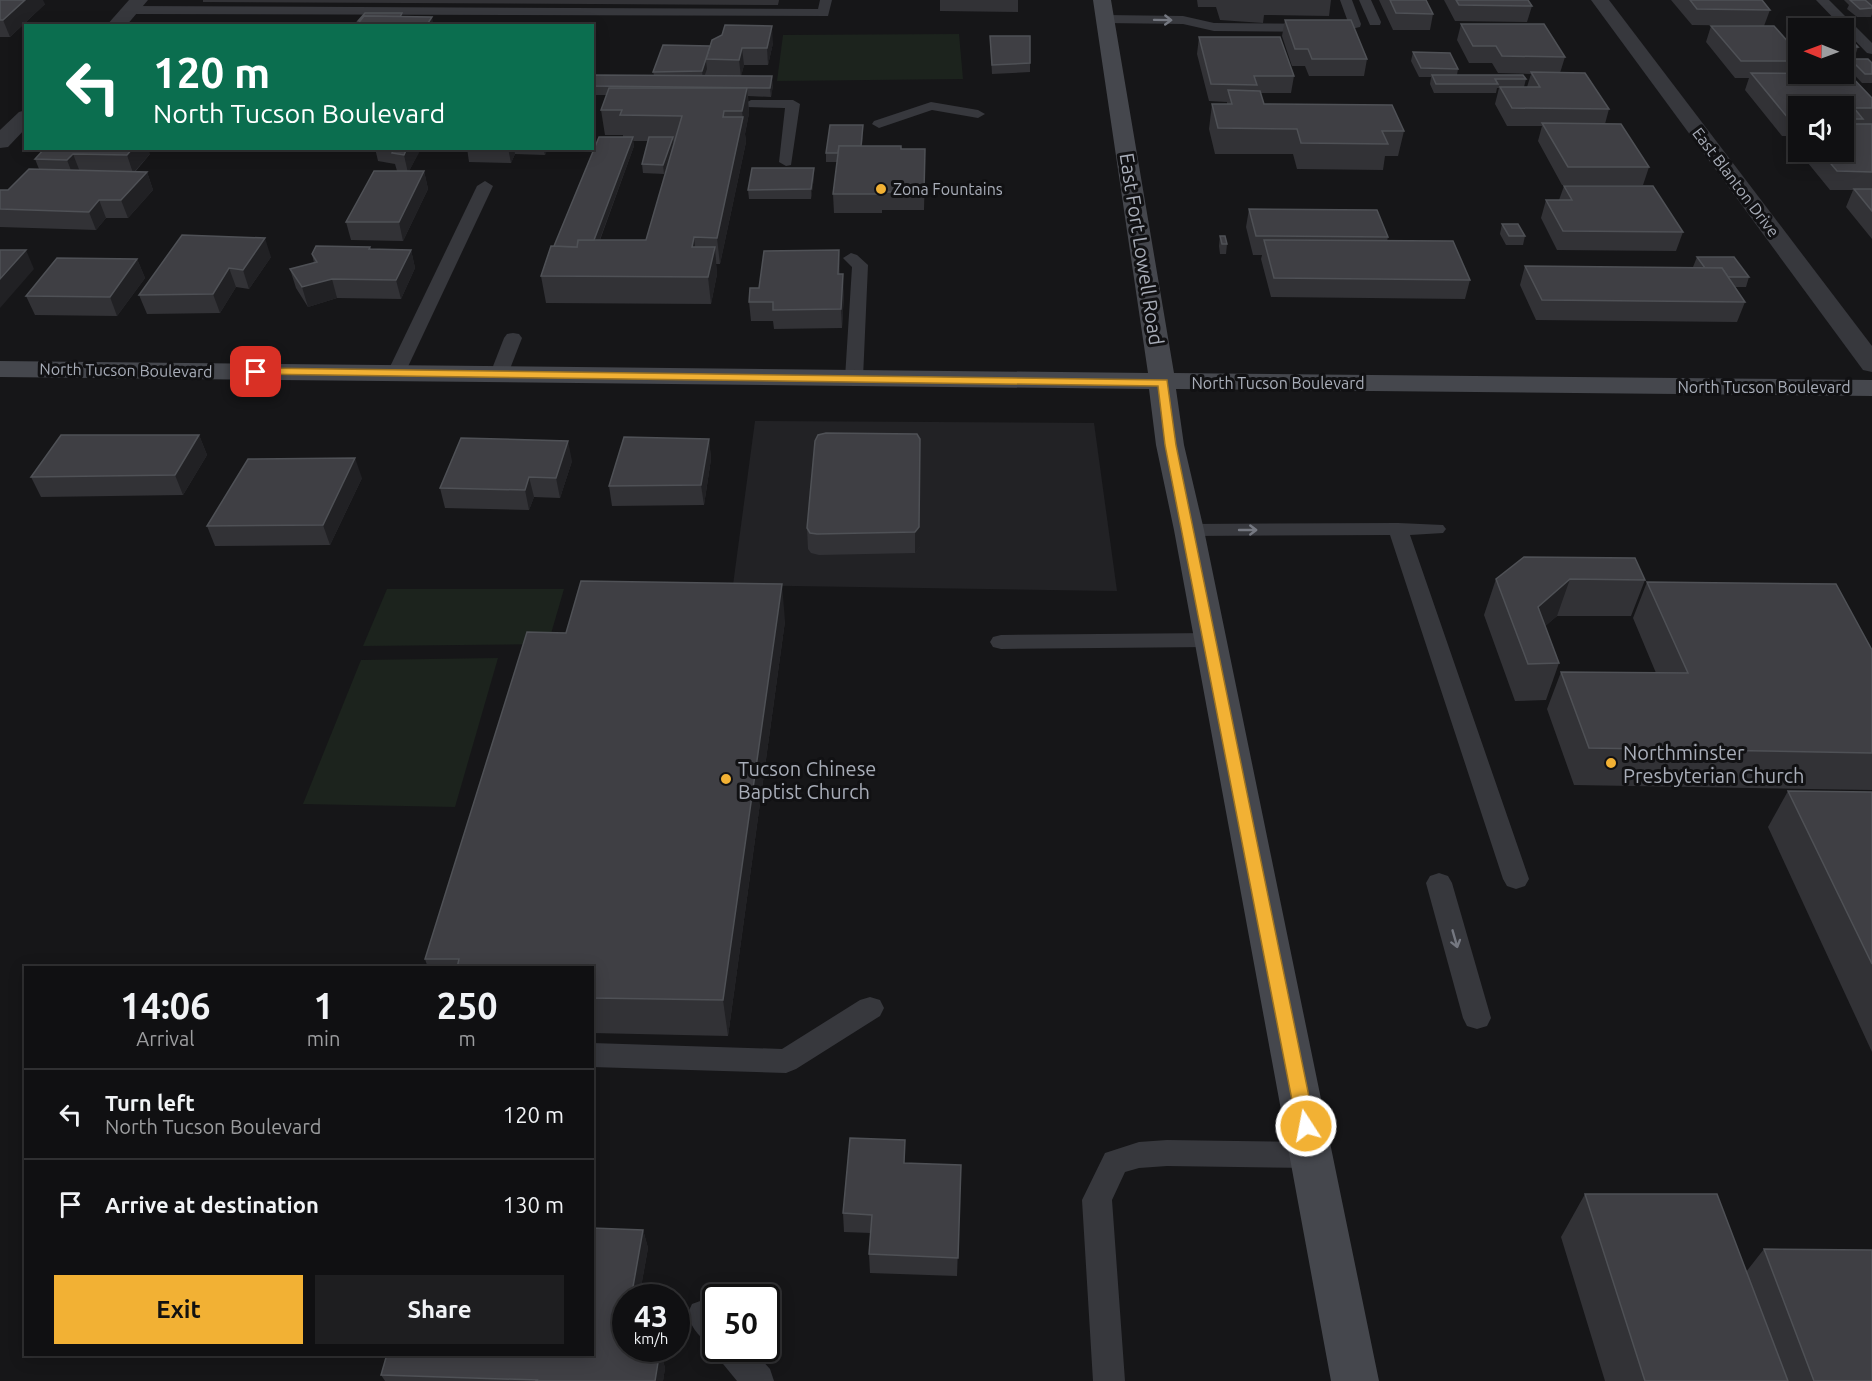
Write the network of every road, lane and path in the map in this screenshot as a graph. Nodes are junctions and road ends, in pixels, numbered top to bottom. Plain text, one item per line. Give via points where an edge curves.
1 (826, 0) edge
2 (1346, 0) edge
3 (1365, 0) edge
4 (1600, 0) edge
5 (1821, 0) edge
6 (134, 5) edge
7 (1103, 9) edge
8 (1375, 22) dead end
9 (117, 24) edge
10 (1872, 50) edge
11 (751, 104) edge
12 (978, 114) dead end
13 (24, 118) edge
14 (879, 124) dead end
15 (0, 142) edge
16 (786, 162) dead end
17 (485, 186) dead end
18 (851, 258) dead end
19 (513, 338) dead end
20 (1872, 364) edge
21 (0, 369) edge
22 (396, 373) junction
23 (499, 374) junction
24 (854, 378) junction
25 (1163, 382) junction
26 (1872, 388) edge
27 (1436, 529) dead end
28 (1189, 530) junction
29 (1398, 530) junction
30 (1211, 640) junction
31 (1001, 642) dead end
32 (1516, 879) dead end
33 (1439, 883) dead end
34 (870, 1008) dead end
35 (1477, 1018) dead end
36 (594, 1055) edge
37 (1311, 1155) junction
38 (742, 1362) edge
39 (758, 1381) edge
40 (1109, 1381) edge
41 (1355, 1381) edge

1 - 6 lane via 824,13
7 -> 2 lane via 1214,27 1338,28 1355,24
3 - 8 lane
4 - 20 street, East Blanton Drive
5 - 10 lane
6 - 9 street
7 - 25 main road, East Fort Lowell Road
11 - 16 lane via 793,104
12 - 14 lane via 931,106
13 - 15 street
17 - 22 lane
18 - 24 lane via 860,265
19 - 23 lane
21 - 22 main road, North Tucson Boulevard
22 - 23 main road, North Tucson Boulevard
23 - 24 main road, North Tucson Boulevard
24 - 25 main road, North Tucson Boulevard
25 - 26 main road, North Tucson Boulevard
25 - 28 main road, East Fort Lowell Road via 1170,445
27 - 29 lane
28 -> 29 lane
28 - 30 main road, East Fort Lowell Road
29 - 32 lane
30 - 31 lane
30 - 37 main road, East Fort Lowell Road
33 -> 35 lane
34 - 36 lane via 786,1061
37 - 40 lane via 1167,1153 1114,1162 1097,1200
37 - 41 main road, East Fort Lowell Road
38 - 39 lane

